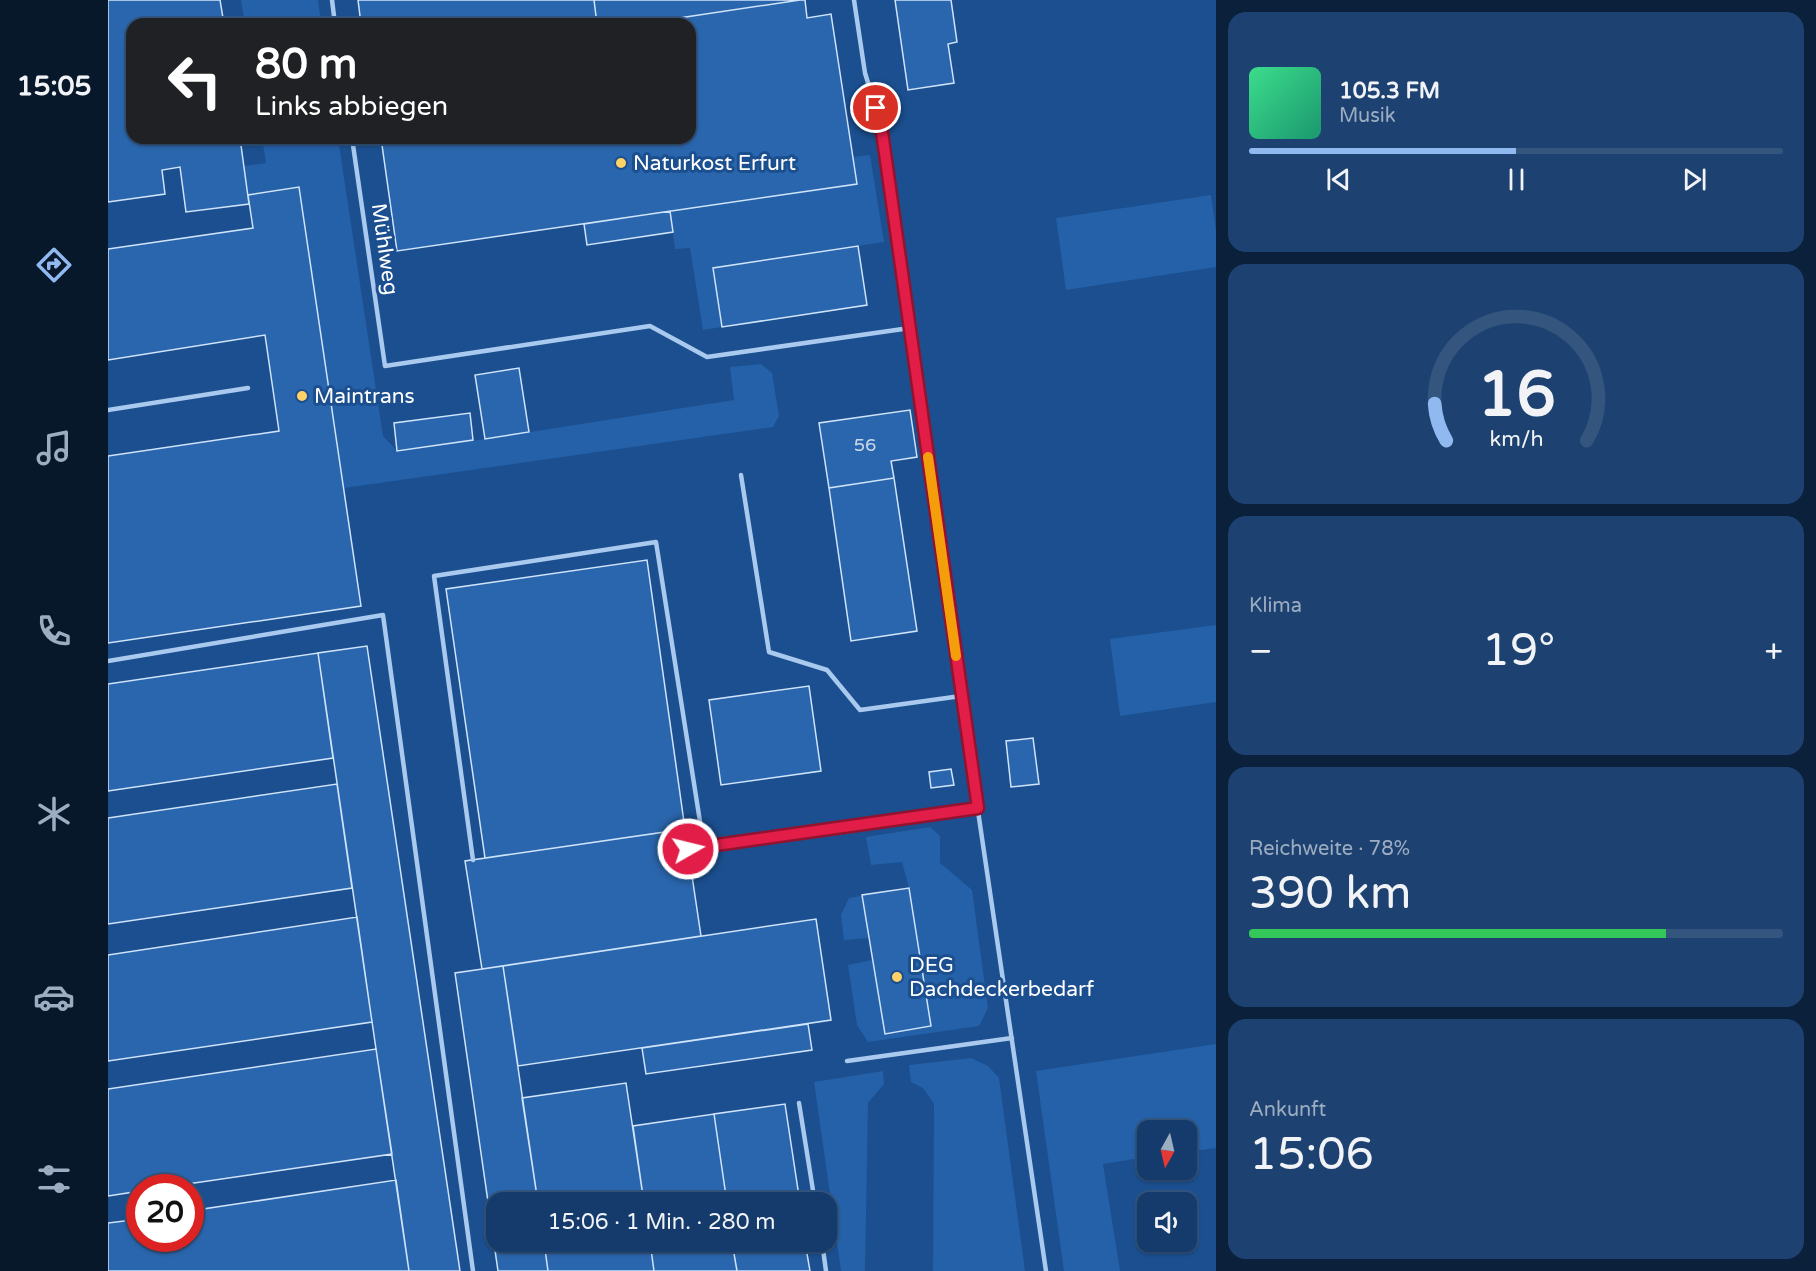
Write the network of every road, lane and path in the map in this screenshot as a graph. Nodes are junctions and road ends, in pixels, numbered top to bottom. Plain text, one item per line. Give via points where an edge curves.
1 (332, 0) edge
2 (854, 0) edge
3 (334, 18) edge
4 (353, 144) edge
5 (910, 328) junction
6 (248, 388) dead end
7 (108, 410) edge
8 (741, 475) dead end
9 (108, 661) edge
10 (961, 696) junction
11 (978, 808) junction
12 (704, 847) junction
13 (688, 849) dead end
14 (473, 860) dead end
15 (1012, 1038) junction
16 (847, 1061) dead end
17 (799, 1102) dead end
18 (813, 1192) edge
19 (823, 1252) edge
20 (473, 1271) edge
21 (826, 1271) edge
22 (1046, 1271) edge

1 - 3 lane
2 - 5 lane via 865,73 881,125
4 - 5 lane, Mühlweg via 385,366 650,326 707,357
5 - 10 lane
6 - 7 lane
8 - 10 lane via 769,652 827,670 860,710
9 - 20 lane via 383,615
10 - 11 lane
11 - 12 lane
11 - 15 lane
12 - 13 lane
12 - 14 lane via 656,542 434,576
15 - 16 lane
15 - 22 lane
17 - 18 lane
19 - 21 lane

